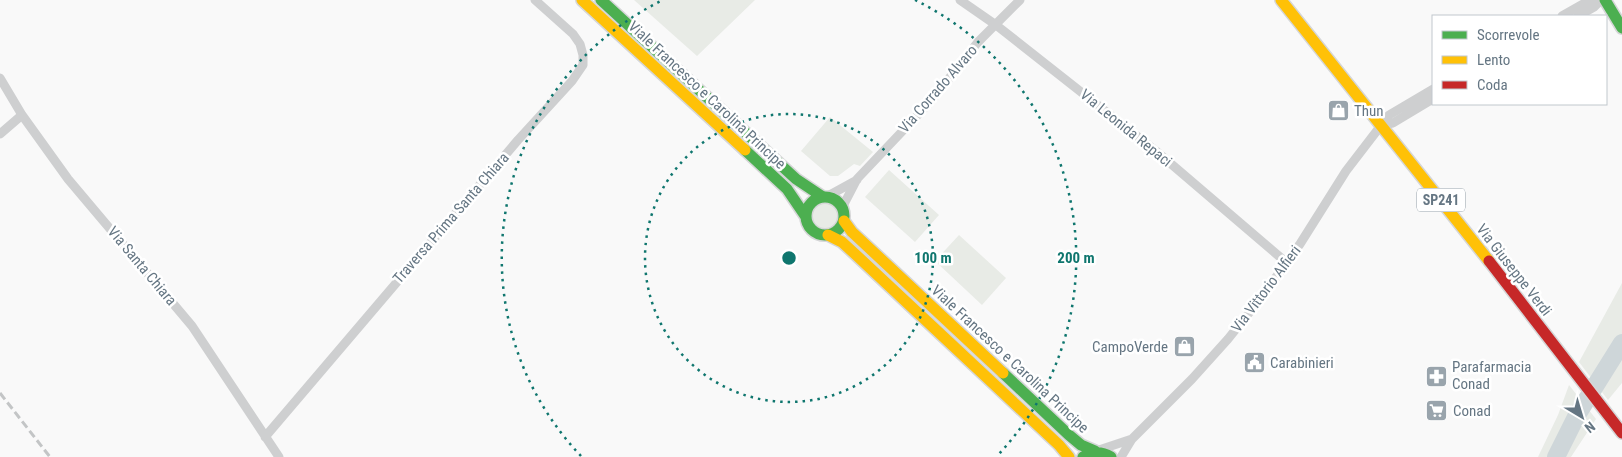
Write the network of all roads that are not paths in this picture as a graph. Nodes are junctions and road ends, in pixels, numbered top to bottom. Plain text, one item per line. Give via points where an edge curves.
1 (535, 0) edge
2 (582, 0) edge
3 (601, 0) edge
4 (960, 0) edge
5 (1020, 0) edge
6 (1281, 0) edge
7 (1590, 0) edge
8 (1600, 0) edge
9 (1606, 0) edge
10 (1564, 15) edge
11 (1580, 15) edge
12 (996, 25) junction
13 (1622, 28) edge
14 (0, 78) edge
15 (1431, 96) edge
16 (22, 115) junction
17 (1381, 125) junction
18 (0, 134) edge
19 (857, 180) junction
20 (825, 197) junction
21 (842, 208) junction
22 (806, 217) junction
23 (844, 220) junction
24 (828, 235) junction
25 (1287, 263) junction
26 (1622, 434) edge
27 (265, 437) junction
28 (1132, 439) junction
29 (1095, 451) junction
30 (279, 457) edge
31 (1069, 457) edge
32 (1083, 457) edge
33 (1111, 457) edge
34 (1121, 457) edge

1 - 27 street, Traversa Prima Santa Chiara via 573,34 580,44 583,66
2 - 22 street, Viale Francesco e Carolina Principe via 787,189
3 - 20 street, Viale Francesco e Carolina Principe via 796,179
4 - 12 street, Via Leonida Repaci
5 - 12 street, Via Corrado Alvaro
6 - 17 street, SP241
7 - 10 street
8 - 11 street
9 - 13 street
12 - 19 street, Via Corrado Alvaro
12 - 25 street, Via Leonida Repaci via 1156,151
14 - 16 street, Via Santa Chiara
15 - 17 street via 1393,122
16 - 18 street
16 - 27 street, Via Santa Chiara via 68,180 192,326
17 - 25 street, Via Vittorio Alfieri via 1346,171
17 - 26 street, Via Giuseppe Verdi / SP241
19 - 20 street, Via Corrado Alvaro
19 - 21 street, Via Corrado Alvaro
20 - 21 street, Viale Francesco e Carolina Principe via 834,199
20 - 22 street via 813,201
21 - 23 street
22 - 24 street, Viale Francesco e Carolina Principe via 810,229
23 - 24 street via 838,230
23 - 29 street, Viale Francesco e Carolina Principe via 858,237 1062,428 1081,445
24 - 31 street, Viale Francesco e Carolina Principe via 854,252
25 - 28 street, Via Vittorio Alfieri via 1228,339
27 - 30 street, Via Santa Chiara
28 - 29 street, Via Vittorio Alfieri
28 - 34 street, Via Vittorio Alfieri
29 - 32 street, Viale Francesco e Carolina Principe
29 - 33 street, Viale Francesco e Carolina Principe

